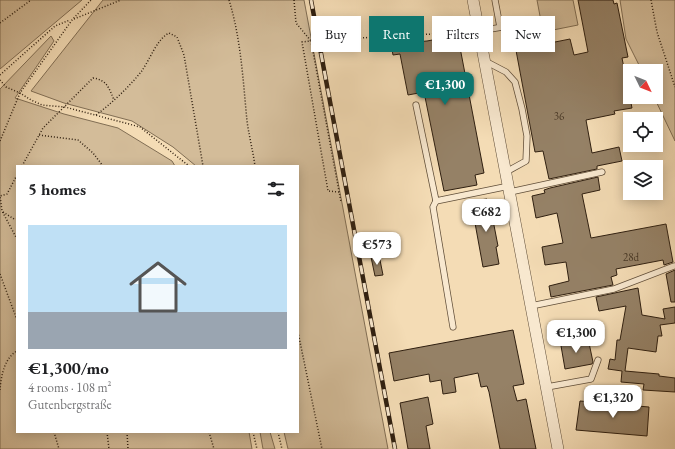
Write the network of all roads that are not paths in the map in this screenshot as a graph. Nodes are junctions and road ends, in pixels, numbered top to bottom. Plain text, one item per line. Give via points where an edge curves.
1 (473, 0) edge
2 (495, 0) edge
3 (476, 16) edge
4 (500, 27) joint
5 (493, 28) edge
6 (483, 52) edge
7 (485, 61) junction
8 (416, 105) dead end
9 (506, 172) junction
10 (602, 172) dead end
11 (509, 189) junction
12 (436, 201) junction
13 (674, 266) dead end
14 (531, 306) junction
15 (453, 327) dead end
16 (598, 360) dead end
17 (547, 387) junction
18 (558, 449) edge

1 - 3 street
2 - 4 lane
4 - 5 lane
6 - 7 street
7 - 9 street
7 - 9 lane via 506,72 515,82 522,109 527,136 526,161
8 - 12 lane
9 - 11 street
10 - 11 lane
11 - 12 lane
11 - 14 street
12 - 15 lane via 433,207
13 - 14 lane via 614,289
14 - 17 street
16 - 17 lane via 591,379
17 - 18 street

